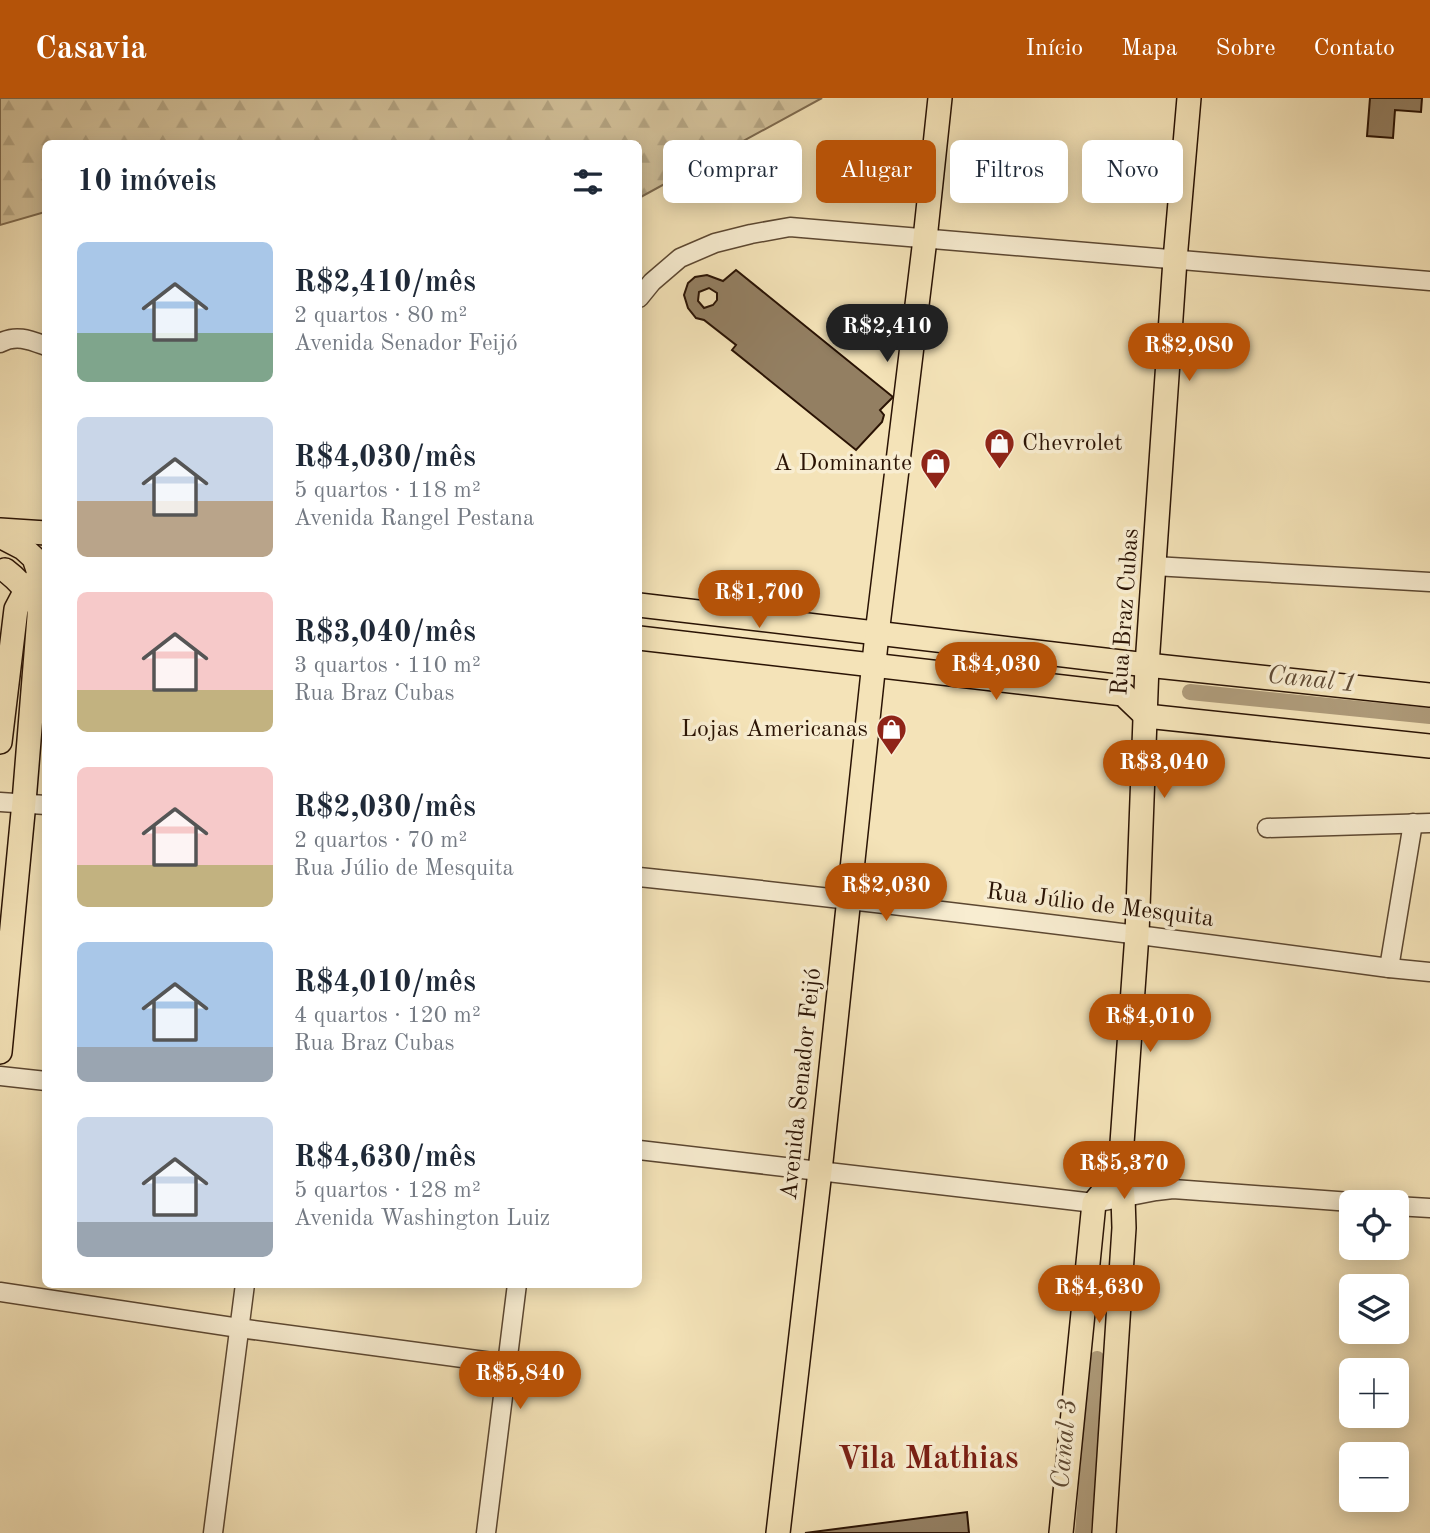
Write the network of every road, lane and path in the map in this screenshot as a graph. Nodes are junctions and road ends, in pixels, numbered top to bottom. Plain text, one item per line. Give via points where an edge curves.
1 (940, 98) edge
2 (1189, 98) edge
3 (925, 239) junction
4 (1175, 260) junction
5 (1430, 281) edge
6 (642, 294) edge
7 (0, 343) edge
8 (42, 345) edge
9 (0, 530) edge
10 (42, 533) edge
11 (0, 536) edge
12 (37, 550) edge
13 (1154, 566) junction
14 (3, 572) edge
15 (37, 579) edge
16 (1430, 582) edge
17 (642, 605) edge
18 (877, 634) junction
19 (642, 638) edge
20 (4, 657) edge
21 (1147, 665) junction
22 (873, 666) junction
23 (1430, 695) edge
24 (1146, 716) junction
25 (0, 742) edge
26 (1430, 746) edge
27 (0, 802) edge
28 (35, 803) edge
29 (1421, 823) edge
30 (1267, 828) dead end
31 (642, 877) edge
32 (849, 899) junction
33 (1136, 934) junction
34 (1389, 968) junction
35 (1430, 972) edge
36 (0, 1052) edge
37 (0, 1076) edge
38 (42, 1081) edge
39 (642, 1150) edge
40 (820, 1171) junction
41 (1120, 1171) junction
42 (1123, 1197) junction
43 (1339, 1201) edge
44 (1094, 1203) junction
45 (1409, 1207) edge
46 (1430, 1209) edge
47 (244, 1288) edge
48 (516, 1288) edge
49 (0, 1292) edge
50 (1082, 1317) junction
51 (1118, 1321) junction
52 (239, 1328) junction
53 (1078, 1354) junction
54 (1115, 1357) junction
55 (507, 1364) junction
56 (213, 1533) edge
57 (486, 1533) edge
58 (778, 1533) edge
59 (1061, 1533) edge
60 (1104, 1533) edge

1 - 3 main road, Avenida Senador Feijó
2 - 4 main road, Rua Braz Cubas
3 - 4 street
3 - 6 street via 790,227 751,233 680,258
3 - 18 main road, Avenida Senador Feijó
4 - 5 street
4 - 13 main road, Rua Braz Cubas
7 - 8 street via 20,337
9 - 10 main road
11 - 12 main road
12 - 14 main road
12 - 15 main road
13 - 16 street
13 - 21 main road, Rua Braz Cubas
14 - 15 main road
15 - 20 main road via 16,609
15 - 28 main road
17 - 18 main road
18 - 21 main road
18 - 22 main road, Avenida Senador Feijó
19 - 22 main road
20 - 25 main road
21 - 23 main road
21 - 24 main road, Rua Braz Cubas
22 - 24 main road via 1123,694
22 - 32 main road, Avenida Senador Feijó
24 - 26 main road
24 - 33 main road, Rua Braz Cubas
27 - 28 street
28 - 36 main road
29 - 30 street
29 - 34 street
31 - 32 street, Rua Júlio de Mesquita
32 - 33 street, Rua Júlio de Mesquita
32 - 40 main road, Avenida Senador Feijó
33 - 34 street, Rua Júlio de Mesquita
33 - 41 main road, Rua Braz Cubas
34 - 35 street, Rua Júlio de Mesquita
37 - 38 street
39 - 40 street
40 - 44 street
40 - 58 main road, Avenida Senador Feijó
41 - 42 main road, Rua Braz Cubas
41 - 44 main road
42 - 43 street via 1173,1189
42 - 44 street
42 - 51 main road, Rua Braz Cubas
44 - 50 main road
45 - 46 street
47 - 52 street
48 - 55 street
49 - 52 street
50 - 51 main road via 1100,1330
50 - 53 main road
51 - 54 main road, Rua Braz Cubas
52 - 55 street
52 - 56 street
53 - 54 main road via 1097,1346
53 - 59 main road
54 - 60 main road, Rua Braz Cubas
55 - 57 street

